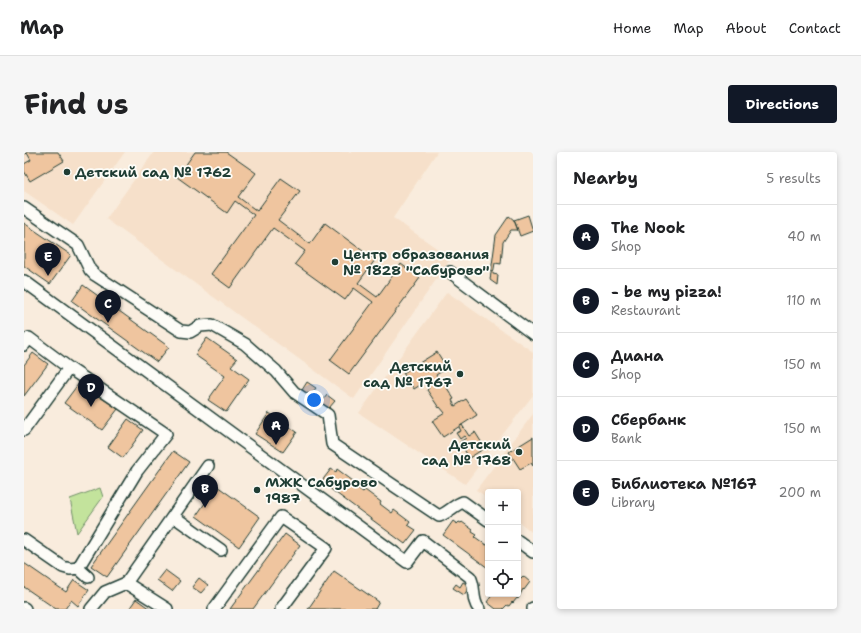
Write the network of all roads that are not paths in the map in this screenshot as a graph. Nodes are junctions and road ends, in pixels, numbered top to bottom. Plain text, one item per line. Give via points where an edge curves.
1 (24, 208) edge
2 (450, 272) dead end
3 (24, 281) edge
4 (533, 334) edge
5 (26, 339) edge
6 (69, 368) junction
7 (24, 430) edge
8 (208, 466) dead end
9 (173, 516) junction
10 (485, 518) edge
11 (24, 540) edge
12 (521, 543) edge
13 (221, 550) dead end
14 (533, 552) edge
15 (78, 568) junction
16 (88, 577) dead end
17 (126, 583) junction
18 (92, 609) edge
19 (167, 609) edge
20 (214, 609) edge
21 (281, 609) edge
22 (479, 609) edge

1 - 10 lane via 78,245 95,275 181,331 190,332 200,326 212,325 245,344 276,371 294,392 328,415 332,444 439,516 463,502
2 - 4 lane
3 - 22 lane via 407,562 423,541 470,577 475,604
5 - 6 lane
6 - 7 lane
6 - 15 lane via 166,434 137,471
8 - 9 lane
9 - 13 lane
9 - 17 lane
11 - 15 lane via 63,567
12 - 14 lane
15 - 16 lane
17 - 18 lane via 102,588
17 - 19 lane
20 - 21 lane via 281,517 326,548

